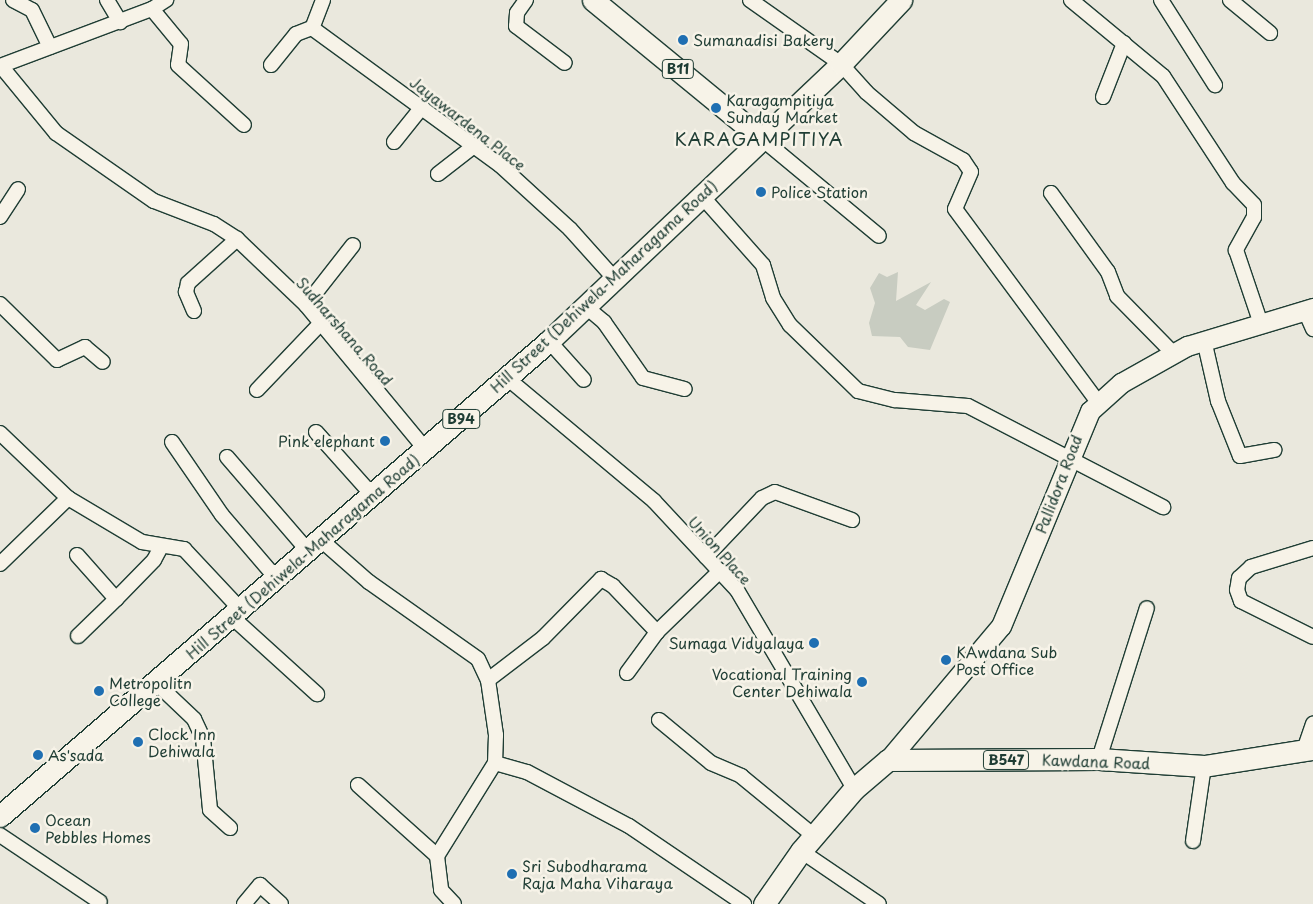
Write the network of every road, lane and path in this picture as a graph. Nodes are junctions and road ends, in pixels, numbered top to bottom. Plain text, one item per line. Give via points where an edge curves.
1 (13, 0) edge
2 (107, 0) edge
3 (166, 0) edge
4 (323, 0) edge
5 (526, 0) edge
6 (594, 0) edge
7 (750, 0) edge
8 (902, 0) edge
9 (1071, 0) edge
10 (1161, 0) edge
11 (1230, 0) edge
12 (152, 9) junction
13 (120, 22) junction
14 (312, 28) junction
15 (1270, 33) dead end
16 (1124, 43) junction
17 (50, 47) junction
18 (565, 63) dead end
19 (271, 64) dead end
20 (841, 64) junction
21 (1, 66) edge
22 (1215, 86) dead end
23 (1103, 97) dead end
24 (422, 107) junction
25 (244, 125) dead end
26 (761, 138) junction
27 (394, 142) dead end
28 (474, 146) junction
29 (438, 174) dead end
30 (18, 189) dead end
31 (1051, 193) dead end
32 (700, 194) junction
33 (0, 217) edge
34 (879, 236) dead end
35 (237, 239) junction
36 (353, 245) dead end
37 (614, 278) junction
38 (0, 304) edge
39 (306, 305) junction
40 (585, 306) junction
41 (1309, 310) edge
42 (194, 311) dead end
43 (320, 324) junction
44 (1261, 324) junction
45 (1313, 329) edge
46 (1204, 340) junction
47 (549, 341) junction
48 (1173, 353) junction
49 (103, 362) dead end
50 (507, 378) junction
51 (584, 380) dead end
52 (686, 389) dead end
53 (257, 390) dead end
54 (1098, 402) junction
55 (316, 432) dead end
56 (0, 433) edge
57 (172, 442) dead end
58 (426, 449) junction
59 (1274, 450) dead end
60 (227, 457) dead end
61 (1068, 460) junction
62 (374, 497) junction
63 (68, 498) junction
64 (1162, 507) dead end
65 (852, 520) dead end
66 (314, 546) junction
67 (161, 547) junction
68 (1313, 548) edge
69 (77, 555) dead end
70 (706, 557) junction
71 (0, 564) edge
72 (720, 571) junction
73 (276, 578) junction
74 (116, 599) junction
75 (1146, 608) dead end
76 (236, 614) junction
77 (658, 632) junction
78 (78, 636) dead end
79 (1313, 637) edge
80 (627, 673) dead end
81 (488, 680) junction
82 (155, 682) junction
83 (317, 694) dead end
84 (659, 720) dead end
85 (1313, 724) edge
86 (1308, 750) edge
87 (1098, 759) junction
88 (888, 760) junction
89 (495, 763) junction
90 (1204, 766) junction
91 (358, 785) dead end
92 (854, 789) junction
93 (0, 816) edge
94 (230, 828) dead end
95 (0, 836) edge
96 (1193, 841) dead end
97 (807, 843) junction
98 (437, 856) junction
99 (100, 902) dead end
100 (244, 904) edge
101 (281, 904) edge
102 (454, 904) edge
103 (744, 904) edge
104 (764, 904) edge
105 (879, 904) edge

1 - 17 street via 32,10
2 - 13 street
3 - 12 street
4 - 14 street
5 - 18 street via 518,12 516,26
6 - 26 main road, B11
7 - 20 street
8 - 20 main road, Hill Street (Dehiwela-Maharagama Road) / B94
9 - 16 street
10 - 22 street
11 - 15 street
12 - 13 street
12 - 25 street via 181,44 178,66
13 - 17 street
14 - 19 street via 296,34
14 - 24 street, Jayawardena Place
16 - 23 street
16 - 44 street via 1163,76 1233,183 1254,205 1254,217 1236,250
17 - 21 street
20 - 26 main road, Hill Street (Dehiwela-Maharagama Road) / B94
20 - 54 street via 866,92 914,133 963,160 971,172 955,208
21 - 35 street, Sudharshana Road via 56,133 154,202 214,224
24 - 27 street
24 - 28 street, Jayawardena Place
26 - 32 main road, Hill Street (Dehiwela-Maharagama Road) / B94
26 - 34 street
28 - 29 street
28 - 37 street, Jayawardena Place via 570,229
30 - 33 street
31 - 48 street via 1108,272 1117,296
32 - 37 main road, Hill Street (Dehiwela-Maharagama Road) / B94
32 - 61 street via 763,265 773,298 790,325 858,391 895,400 968,406
35 - 39 street, Sudharshana Road
35 - 42 street via 185,287
36 - 39 street
37 - 40 main road, Hill Street (Dehiwela-Maharagama Road) / B94
38 - 49 street via 56,360 85,347
39 - 43 street, Sudharshana Road
40 - 47 main road, Hill Street (Dehiwela-Maharagama Road) / B94
40 - 52 street via 604,322 643,378
41 - 44 street, Pallidora Road
41 - 45 street
43 - 53 street
43 - 58 street, Sudharshana Road
44 - 46 street, Pallidora Road
46 - 48 street, Pallidora Road
46 - 59 street via 1218,401 1240,456
47 - 50 main road, Hill Street (Dehiwela-Maharagama Road) / B94
47 - 51 street
48 - 54 street, Pallidora Road
50 - 58 main road, Hill Street (Dehiwela-Maharagama Road) / B94
50 - 70 street, Union Place via 654,501
54 - 61 street, Pallidora Road via 1080,426
55 - 62 street
56 - 63 street
57 - 73 street via 222,515
58 - 62 main road, Hill Street (Dehiwela-Maharagama Road) / B94
60 - 66 street
61 - 64 street
61 - 88 street, Pallidora Road via 1001,626
62 - 66 main road, Hill Street (Dehiwela-Maharagama Road) / B94
63 - 67 street via 142,542
63 - 71 street
65 - 70 street via 775,492 762,498
66 - 73 main road, Hill Street (Dehiwela-Maharagama Road) / B94
66 - 81 street via 478,659
67 - 74 street via 154,560
67 - 76 street via 184,549
68 - 79 street via 1251,567 1239,578 1237,590 1241,601
69 - 74 street
70 - 72 street, Union Place
72 - 77 street
72 - 92 street, Union Place via 770,640
73 - 76 main road, Hill Street (Dehiwela-Maharagama Road) / B94
74 - 78 street
75 - 87 street
76 - 82 main road, Hill Street (Dehiwela-Maharagama Road) / B94
76 - 83 street
77 - 80 street
77 - 81 street via 613,586 601,579 543,638
81 - 89 street via 496,734
82 - 93 main road, Hill Street (Dehiwela-Maharagama Road) / B94
82 - 94 street via 194,719 203,738 210,810
84 - 97 street via 711,763 741,776
85 - 86 street
86 - 90 main road, Kawdana Road / B547
87 - 88 main road, Kawdana Road / B547
87 - 90 main road, Kawdana Road / B547
88 - 92 main road
89 - 98 street
89 - 103 street via 526,772 629,826
90 - 96 street
91 - 98 street
92 - 97 main road
95 - 99 street
97 - 104 main road
97 - 105 street
98 - 102 street via 441,890
100 - 101 street via 260,885

